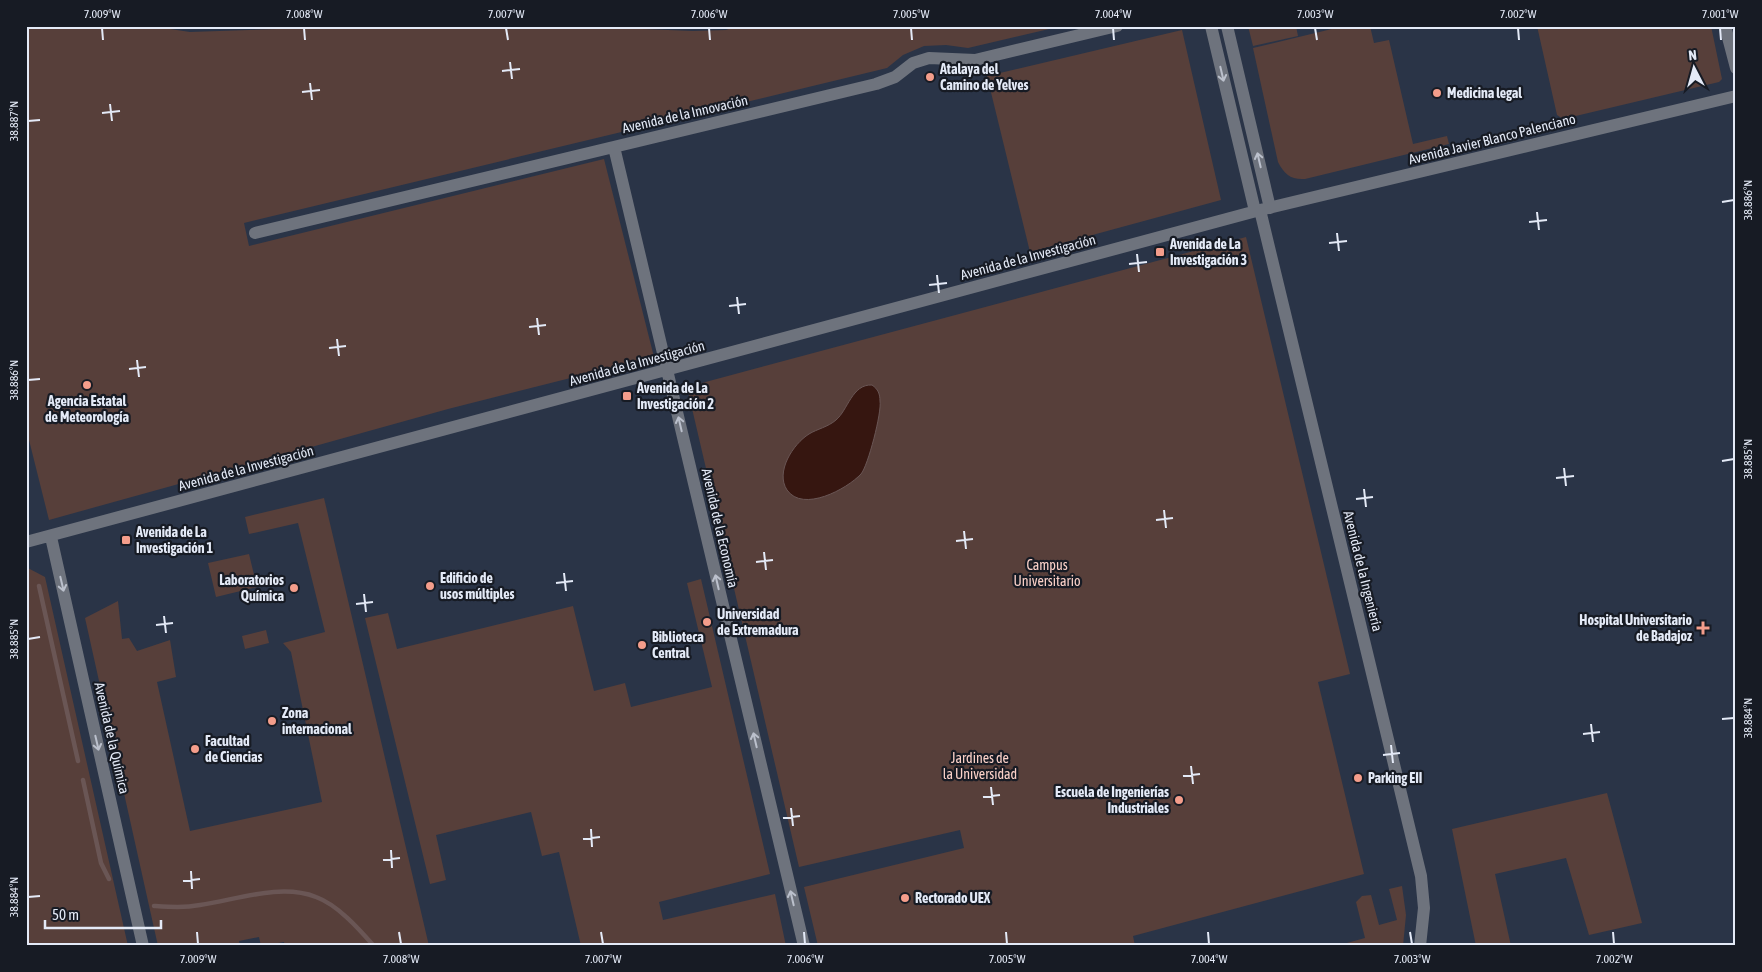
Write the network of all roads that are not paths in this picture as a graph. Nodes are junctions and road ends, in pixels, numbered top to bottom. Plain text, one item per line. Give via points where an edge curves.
1 (1117, 26) edge
2 (1211, 26) edge
3 (1227, 26) edge
4 (1725, 26) edge
5 (1736, 68) edge
6 (1736, 96) edge
7 (614, 147) junction
8 (1262, 210) junction
9 (255, 233) dead end
10 (667, 370) junction
11 (51, 536) junction
12 (26, 542) edge
13 (1421, 943) edge
14 (143, 946) edge
15 (804, 946) edge

1 - 7 street, Avenida de la Innovación via 975,60 929,58 876,84
2 -> 8 street
8 -> 3 street
4 - 5 street
6 - 8 street, Avenida Javier Blanco Palenciano
7 - 9 street, Avenida de la Innovación
7 - 10 street, Avenida de la Economía
8 - 10 street, Avenida de la Investigación
8 - 13 street, Avenida de la Ingeniería via 1420,876 1424,908
10 - 11 street, Avenida de la Investigación
15 -> 10 street, Avenida de la Economía
11 - 12 street, Avenida de la Investigación
11 -> 14 street, Avenida de la Química

